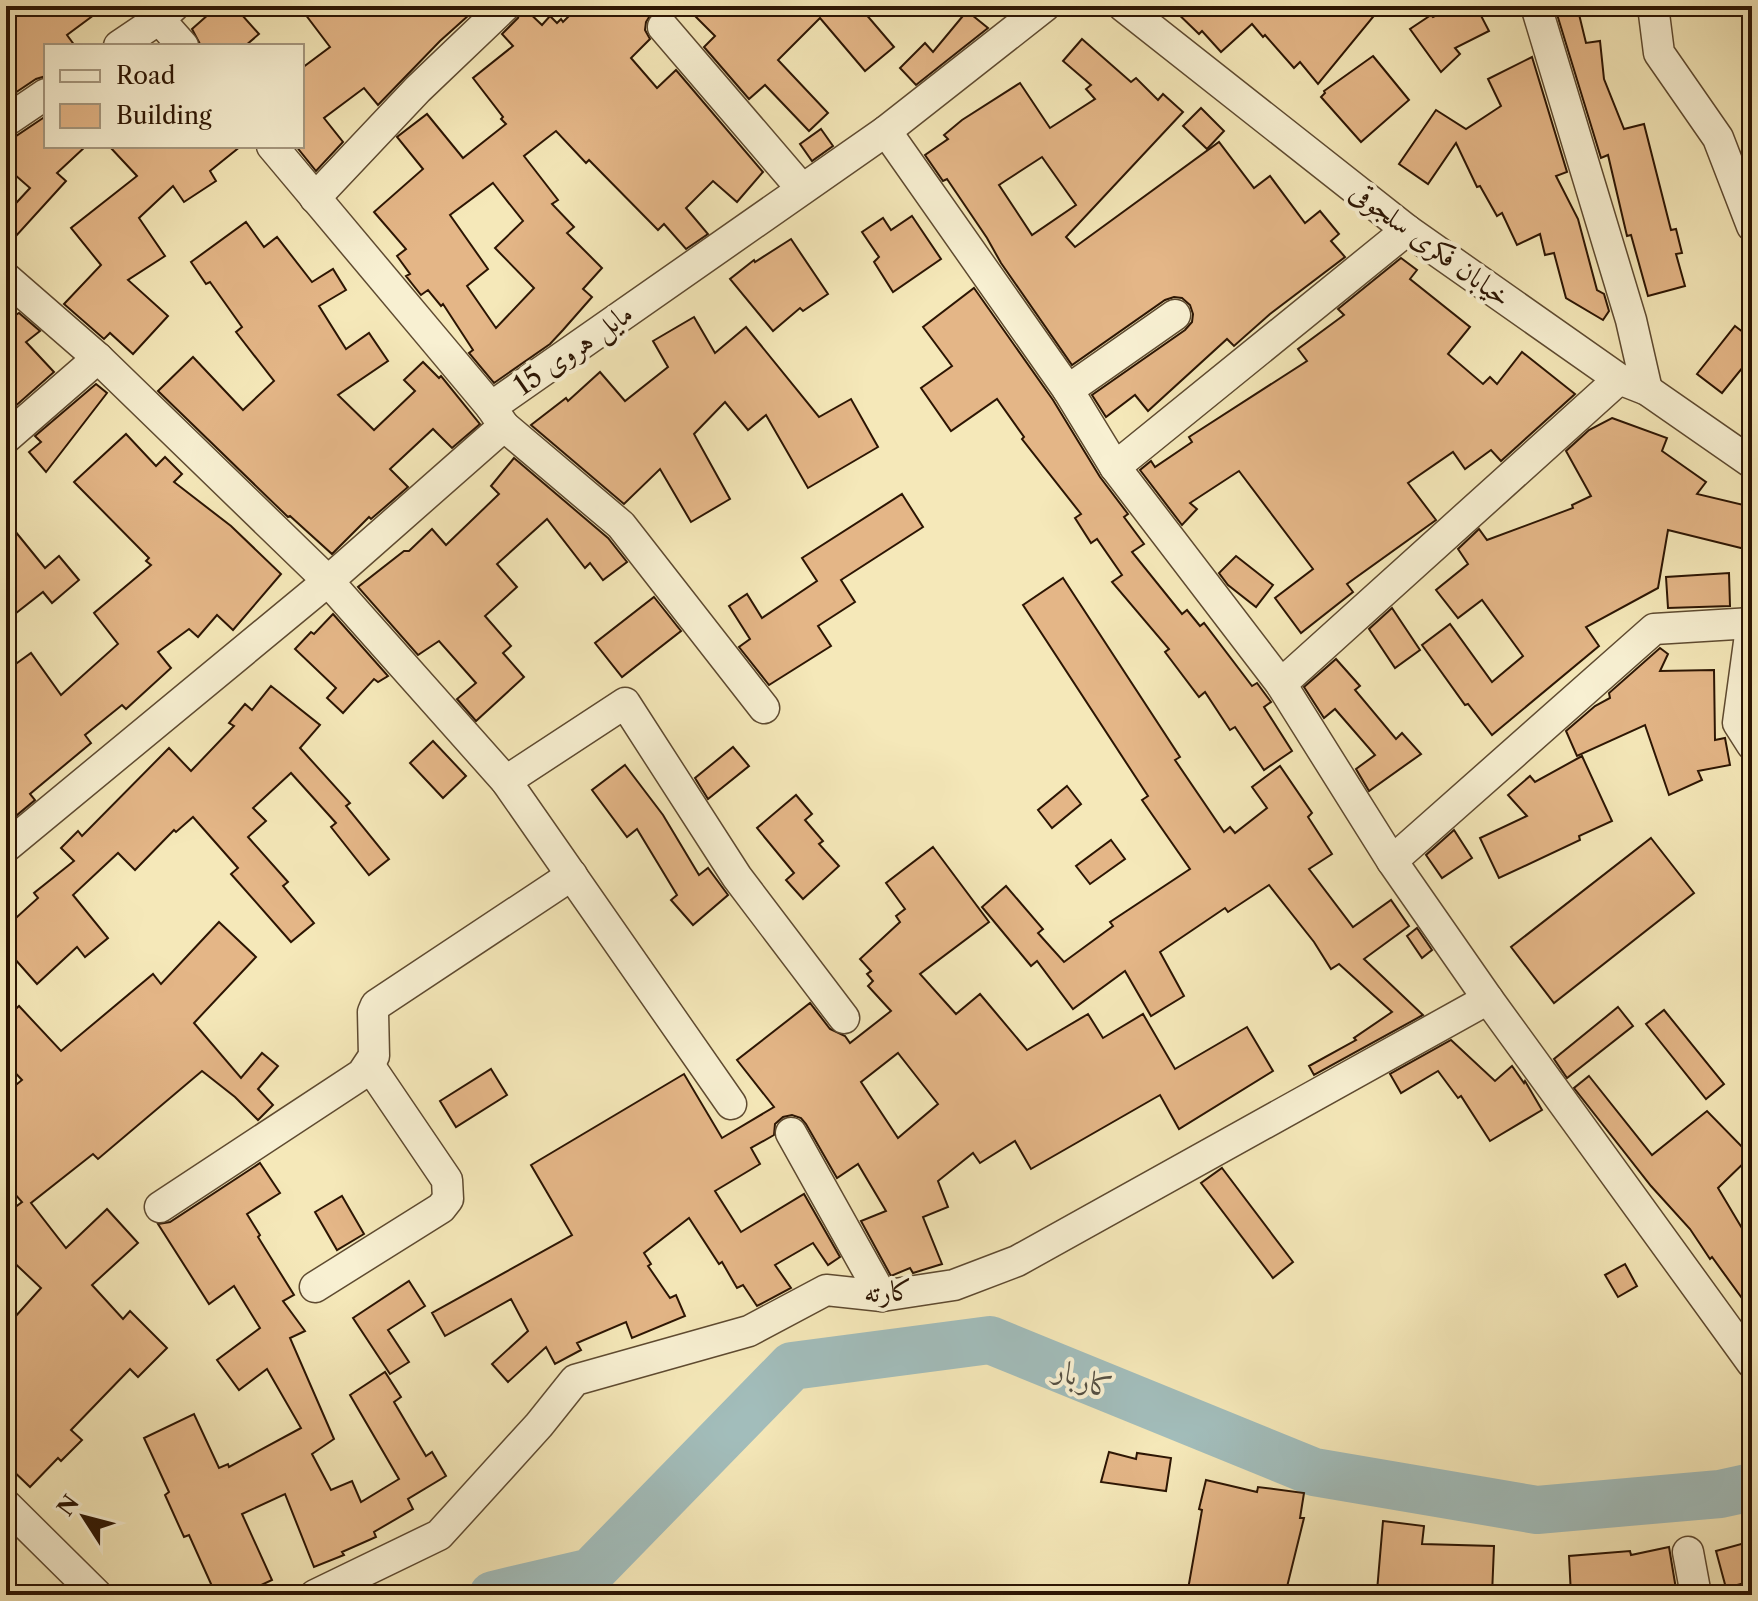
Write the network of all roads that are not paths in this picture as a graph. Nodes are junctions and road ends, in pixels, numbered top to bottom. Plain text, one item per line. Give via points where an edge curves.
1 (505, 6) edge
2 (1045, 6) edge
3 (1536, 6) edge
4 (1653, 6) edge
5 (1143, 11) edge
6 (166, 13) edge
7 (663, 27) dead end
8 (122, 44) edge
9 (182, 44) edge
10 (44, 95) edge
11 (6, 121) edge
12 (886, 131) junction
13 (274, 148) edge
14 (802, 189) junction
15 (315, 198) junction
16 (1752, 226) edge
17 (1407, 230) junction
18 (6, 278) edge
19 (1175, 315) dead end
20 (98, 358) junction
21 (1633, 385) junction
22 (1068, 390) junction
23 (497, 416) junction
24 (6, 438) edge
25 (1752, 463) edge
26 (1115, 467) junction
27 (328, 581) junction
28 (1752, 621) edge
29 (1281, 684) junction
30 (764, 708) dead end
31 (1752, 745) edge
32 (506, 781) junction
33 (6, 847) edge
34 (1392, 861) junction
35 (572, 875) junction
36 (1488, 999) junction
37 (844, 1018) dead end
38 (369, 1065) junction
39 (731, 1104) dead end
40 (791, 1133) dead end
41 (160, 1207) dead end
42 (315, 1287) dead end
43 (882, 1296) junction
44 (1752, 1363) edge
45 (6, 1505) edge
46 (1688, 1552) dead end
47 (97, 1595) edge
48 (315, 1595) edge
49 (1696, 1595) edge

1 - 15 street
2 - 12 street, مایل هروی 15
3 - 21 street via 1631,320
4 - 16 street via 1659,53 1718,138
5 - 17 street, خیابان فکری سلجوقی
6 - 8 street
6 - 9 street
7 - 14 street
10 - 11 street
12 - 14 street, مایل هروی 15
12 - 22 street
13 - 15 street
14 - 23 street, مایل هروی 15
15 - 23 street
17 - 21 street, خیابان فکری سلجوقی
17 - 26 street
18 - 20 street
19 - 22 street
20 - 24 street
20 - 27 street
21 - 25 street, خیابان فکری سلجوقی
21 - 29 street
22 - 26 street
23 - 27 street, مایل هروی 15
23 - 30 street via 621,525
26 - 29 street
27 - 32 street
27 - 33 street, مایل هروی 15
28 - 31 street via 1738,723
28 - 34 street via 1654,629
29 - 34 street
32 - 35 street
32 - 37 street via 625,703 737,877
34 - 36 street
35 - 38 street via 376,1005
35 - 39 street
36 - 43 street, کارته via 1017,1261 954,1285
36 - 44 street
38 - 41 street
38 - 42 street via 447,1180 448,1199
40 - 43 street
43 - 48 street, کارته via 826,1290 749,1331 575,1380 439,1535
45 - 47 street
46 - 49 street

